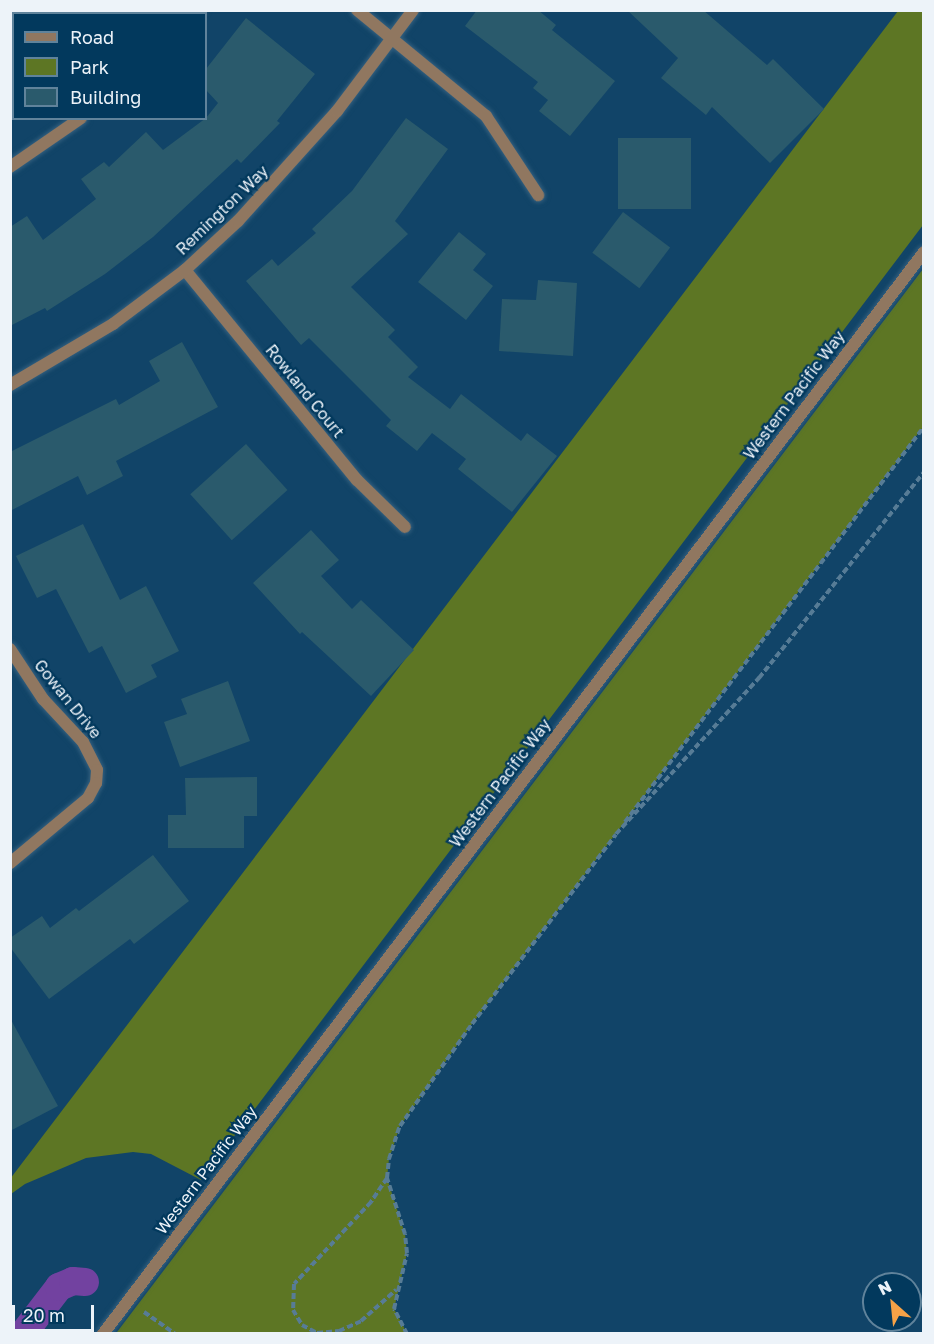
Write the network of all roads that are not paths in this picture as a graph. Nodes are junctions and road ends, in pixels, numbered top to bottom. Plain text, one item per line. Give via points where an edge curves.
1 (357, 10) edge
2 (413, 10) edge
3 (392, 37) junction
4 (78, 120) edge
5 (10, 167) edge
6 (538, 195) dead end
7 (924, 252) edge
8 (185, 270) junction
9 (10, 385) edge
10 (405, 527) dead end
11 (10, 649) edge
12 (10, 863) edge
13 (103, 1334) edge

1 - 3 street
2 - 3 street, Remington Way
3 - 6 street via 486,116
3 - 8 street, Remington Way via 291,165
4 - 5 street
7 - 13 street, Western Pacific Way
8 - 9 street, Remington Way via 113,324
8 - 10 street, Rowland Court via 357,480
11 - 12 street, Gowan Drive via 43,699 83,742 97,771 88,798

